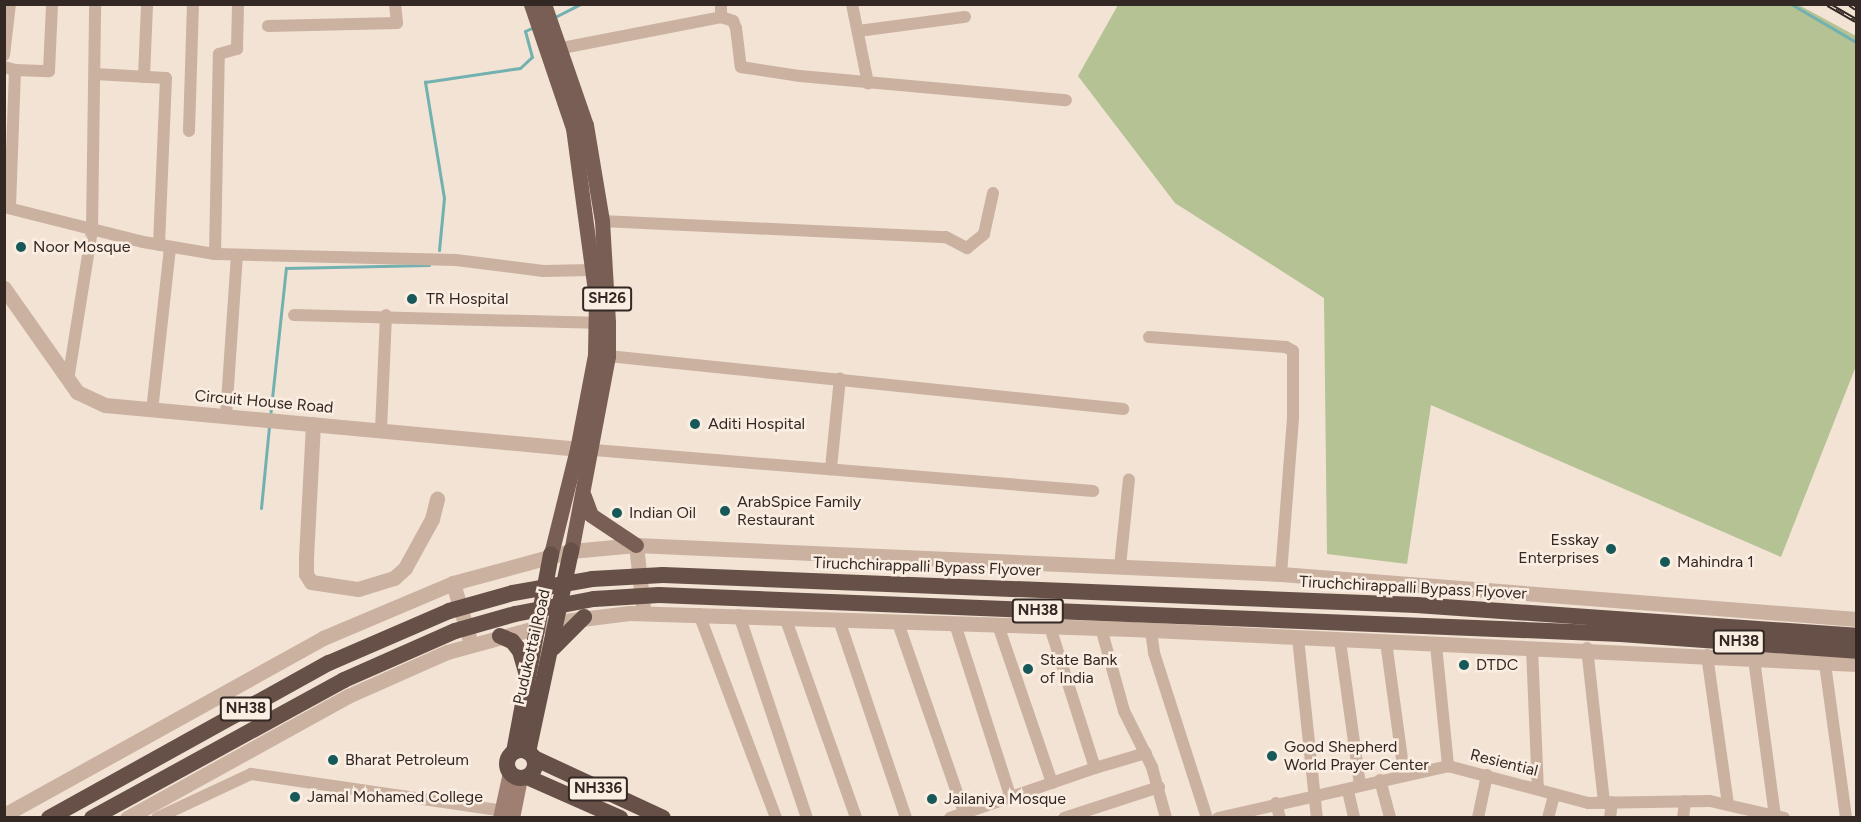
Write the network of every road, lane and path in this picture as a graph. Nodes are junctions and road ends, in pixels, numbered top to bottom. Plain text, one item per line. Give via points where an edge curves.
1 (10, 4) edge
2 (52, 4) edge
3 (95, 4) edge
4 (147, 4) edge
5 (193, 4) edge
6 (238, 4) edge
7 (395, 4) edge
8 (531, 4) edge
9 (544, 4) edge
10 (852, 4) edge
11 (721, 11) edge
12 (965, 17) dead end
13 (268, 26) dead end
14 (858, 31) junction
15 (554, 45) junction
16 (4, 55) edge
17 (10, 69) edge
18 (94, 74) junction
19 (144, 76) junction
20 (868, 83) junction
21 (1066, 100) dead end
22 (189, 131) dead end
23 (993, 193) dead end
24 (7, 208) edge
25 (602, 221) junction
26 (92, 230) junction
27 (165, 246) junction
28 (215, 254) junction
29 (237, 256) junction
30 (593, 270) junction
31 (4, 288) edge
32 (294, 315) dead end
33 (386, 315) junction
34 (602, 322) junction
35 (1149, 337) dead end
36 (608, 356) junction
37 (840, 378) junction
38 (68, 380) junction
39 (1123, 409) dead end
40 (152, 411) junction
41 (226, 416) junction
42 (314, 424) junction
43 (381, 430) junction
44 (585, 449) junction
45 (831, 468) junction
46 (1129, 479) dead end
47 (1093, 491) dead end
48 (584, 496) junction
49 (437, 499) dead end
50 (636, 545) junction
51 (571, 551) junction
52 (550, 554) junction
53 (1120, 566) junction
54 (1281, 574) junction
55 (453, 583) junction
56 (644, 613) junction
57 (699, 614) junction
58 (739, 615) junction
59 (584, 617) junction
60 (785, 617) junction
61 (1857, 619) edge
62 (839, 620) junction
63 (557, 622) junction
64 (898, 623) junction
65 (955, 624) junction
66 (998, 625) junction
67 (538, 626) junction
68 (1050, 627) junction
69 (1101, 628) junction
70 (1151, 631) junction
71 (500, 636) junction
72 (1857, 636) edge
73 (1298, 638) junction
74 (1340, 641) junction
75 (1386, 642) junction
76 (471, 643) junction
77 (1436, 645) junction
78 (1532, 648) junction
79 (1587, 648) junction
80 (550, 651) junction
81 (1857, 651) edge
82 (1707, 655) junction
83 (1754, 659) junction
84 (1825, 664) junction
85 (1857, 664) edge
86 (529, 683) junction
87 (529, 716) junction
88 (1146, 753) junction
89 (525, 754) junction
90 (1448, 766) junction
91 (1095, 768) junction
92 (1404, 774) junction
93 (519, 775) junction
94 (1487, 776) junction
95 (1380, 780) junction
96 (1052, 783) junction
97 (1360, 786) junction
98 (1159, 787) junction
99 (1538, 789) junction
100 (1348, 791) junction
101 (1554, 795) junction
102 (1011, 798) junction
103 (1313, 798) junction
104 (1685, 801) junction
105 (1276, 803) junction
106 (1608, 803) junction
107 (1728, 805) junction
108 (964, 812) junction
109 (506, 814) edge
110 (1242, 814) edge
111 (1751, 814) edge
112 (4, 815) edge
113 (1779, 817) edge
114 (49, 818) edge
115 (92, 818) edge
116 (127, 818) edge
117 (157, 818) edge
118 (620, 818) edge
119 (663, 818) edge
120 (776, 818) edge
121 (807, 818) edge
122 (856, 818) edge
123 (906, 818) edge
124 (950, 818) edge
125 (1064, 818) edge
126 (1166, 818) edge
127 (1207, 818) edge
128 (1218, 818) edge
129 (1280, 818) edge
130 (1317, 818) edge
131 (1354, 818) edge
132 (1390, 818) edge
133 (1479, 818) edge
134 (1548, 818) edge
135 (1610, 818) edge
136 (1683, 818) edge
137 (1846, 818) edge

1 - 16 street
2 - 17 street via 49,71
3 - 18 street
4 - 19 street
5 - 22 street
6 - 28 street via 237,49 219,54
7 - 13 street via 397,23
8 - 15 main road, SH26
9 - 15 main road, SH26
10 - 14 street
11 - 15 street
11 - 20 street via 736,28 741,67
12 - 14 street
14 - 20 street
15 - 25 main road, SH26 via 586,125
15 - 30 main road, SH26 via 573,128
17 - 24 street
18 - 19 street
18 - 26 street
19 - 27 street via 166,78
20 - 21 street
23 - 25 street via 984,234 967,248 946,237
24 - 26 street
25 - 34 main road, SH26
26 - 27 street
26 - 38 street
27 - 28 street
27 - 40 street
28 - 29 street
29 - 30 street via 456,260 543,271
29 - 41 street
30 - 34 main road, SH26
31 - 38 street, Circuit House Road
32 - 33 street
33 - 34 street
33 - 43 street
34 - 36 main road, SH26
34 - 44 main road, SH26
35 - 54 street via 1286,347 1293,351 1293,418
36 - 37 street
36 - 44 main road, SH26
37 - 39 street
37 - 45 street
38 - 40 street, Circuit House Road via 88,400
40 - 41 street, Circuit House Road
41 - 42 street, Circuit House Road
42 - 43 street, Circuit House Road
42 - 49 street via 306,566 311,582 358,589 394,578 405,568 432,519
43 - 44 street, Circuit House Road
44 - 45 street
44 - 48 main road, SH26
44 - 52 main road, SH26
45 - 47 street
46 - 53 street
48 - 50 main road via 591,515
48 - 51 main road, SH26
50 - 51 street
50 - 53 street
50 - 56 street
51 - 52 street
51 - 63 highway, Pudukottai Road
52 - 55 street
52 - 67 highway, Pudukottai Road
53 - 54 street
54 - 61 street
55 - 76 street
55 - 112 street via 323,638
56 - 57 street
56 - 59 street
57 - 58 street
57 - 120 street
58 - 60 street
58 - 121 street
59 - 63 street
59 - 80 highway
60 - 62 street
60 - 122 street
62 - 64 street
62 - 123 street
63 - 67 street
63 - 80 highway, Pudukottai Road
64 - 65 street
64 - 108 street
65 - 66 street
65 - 102 street
66 - 68 street
66 - 96 street
67 - 71 street
67 - 86 highway, Pudukottai Road
68 - 69 street
68 - 91 street
69 - 70 street
69 - 88 street via 1124,711
70 - 73 street
70 - 127 street via 1154,653
71 - 76 street
71 - 86 highway via 512,641 520,651
72 - 114 highway, Tiruchchirappalli Bypass Flyover / NH38, bridge via 1416,605 663,575 592,579 449,611 329,663
73 - 74 street
73 - 103 street
74 - 75 street
74 - 97 street
75 - 77 street
75 - 92 street
76 - 116 street via 348,696
77 - 78 street
77 - 90 street
78 - 79 street
78 - 99 street
79 - 82 street
79 - 106 street
80 - 87 highway, Pudukottai Road
81 - 115 highway, NH38, bridge via 1621,634 659,595 594,599 515,614 455,631 344,680
82 - 83 street
82 - 107 street
83 - 84 street
83 - 113 street
84 - 85 street
84 - 137 street
86 - 87 highway, Pudukottai Road
87 - 89 highway, Pudukottai Road
88 - 91 street
88 - 98 street
89 - 93 highway, Pudukottai Road via 533,771
89 - 93 highway, Pudukottai Road via 508,763
89 - 119 highway, NH336
90 - 92 street, Resiential
90 - 94 street, Resiential
91 - 96 street
92 - 95 street, Resiential
93 - 109 main road
93 - 118 highway, NH336
94 - 99 street, Resiential
94 - 133 street
95 - 97 street, Resiential
95 - 132 street
96 - 102 street
97 - 100 street, Resiential
98 - 125 street
98 - 126 street
99 - 101 street, Resiential
100 - 103 street, Resiential
100 - 131 street
101 - 106 street, Resiential
101 - 134 street
102 - 108 street
103 - 105 street, Resiential
103 - 130 street
104 - 106 street, Resiential
104 - 107 street, Resiential
104 - 136 street
105 - 110 street, Resiential
105 - 129 street
106 - 135 street
107 - 111 street, Resiential
108 - 124 street
109 - 117 street via 251,774
110 - 128 street, Resiential
111 - 113 street, Resiential

